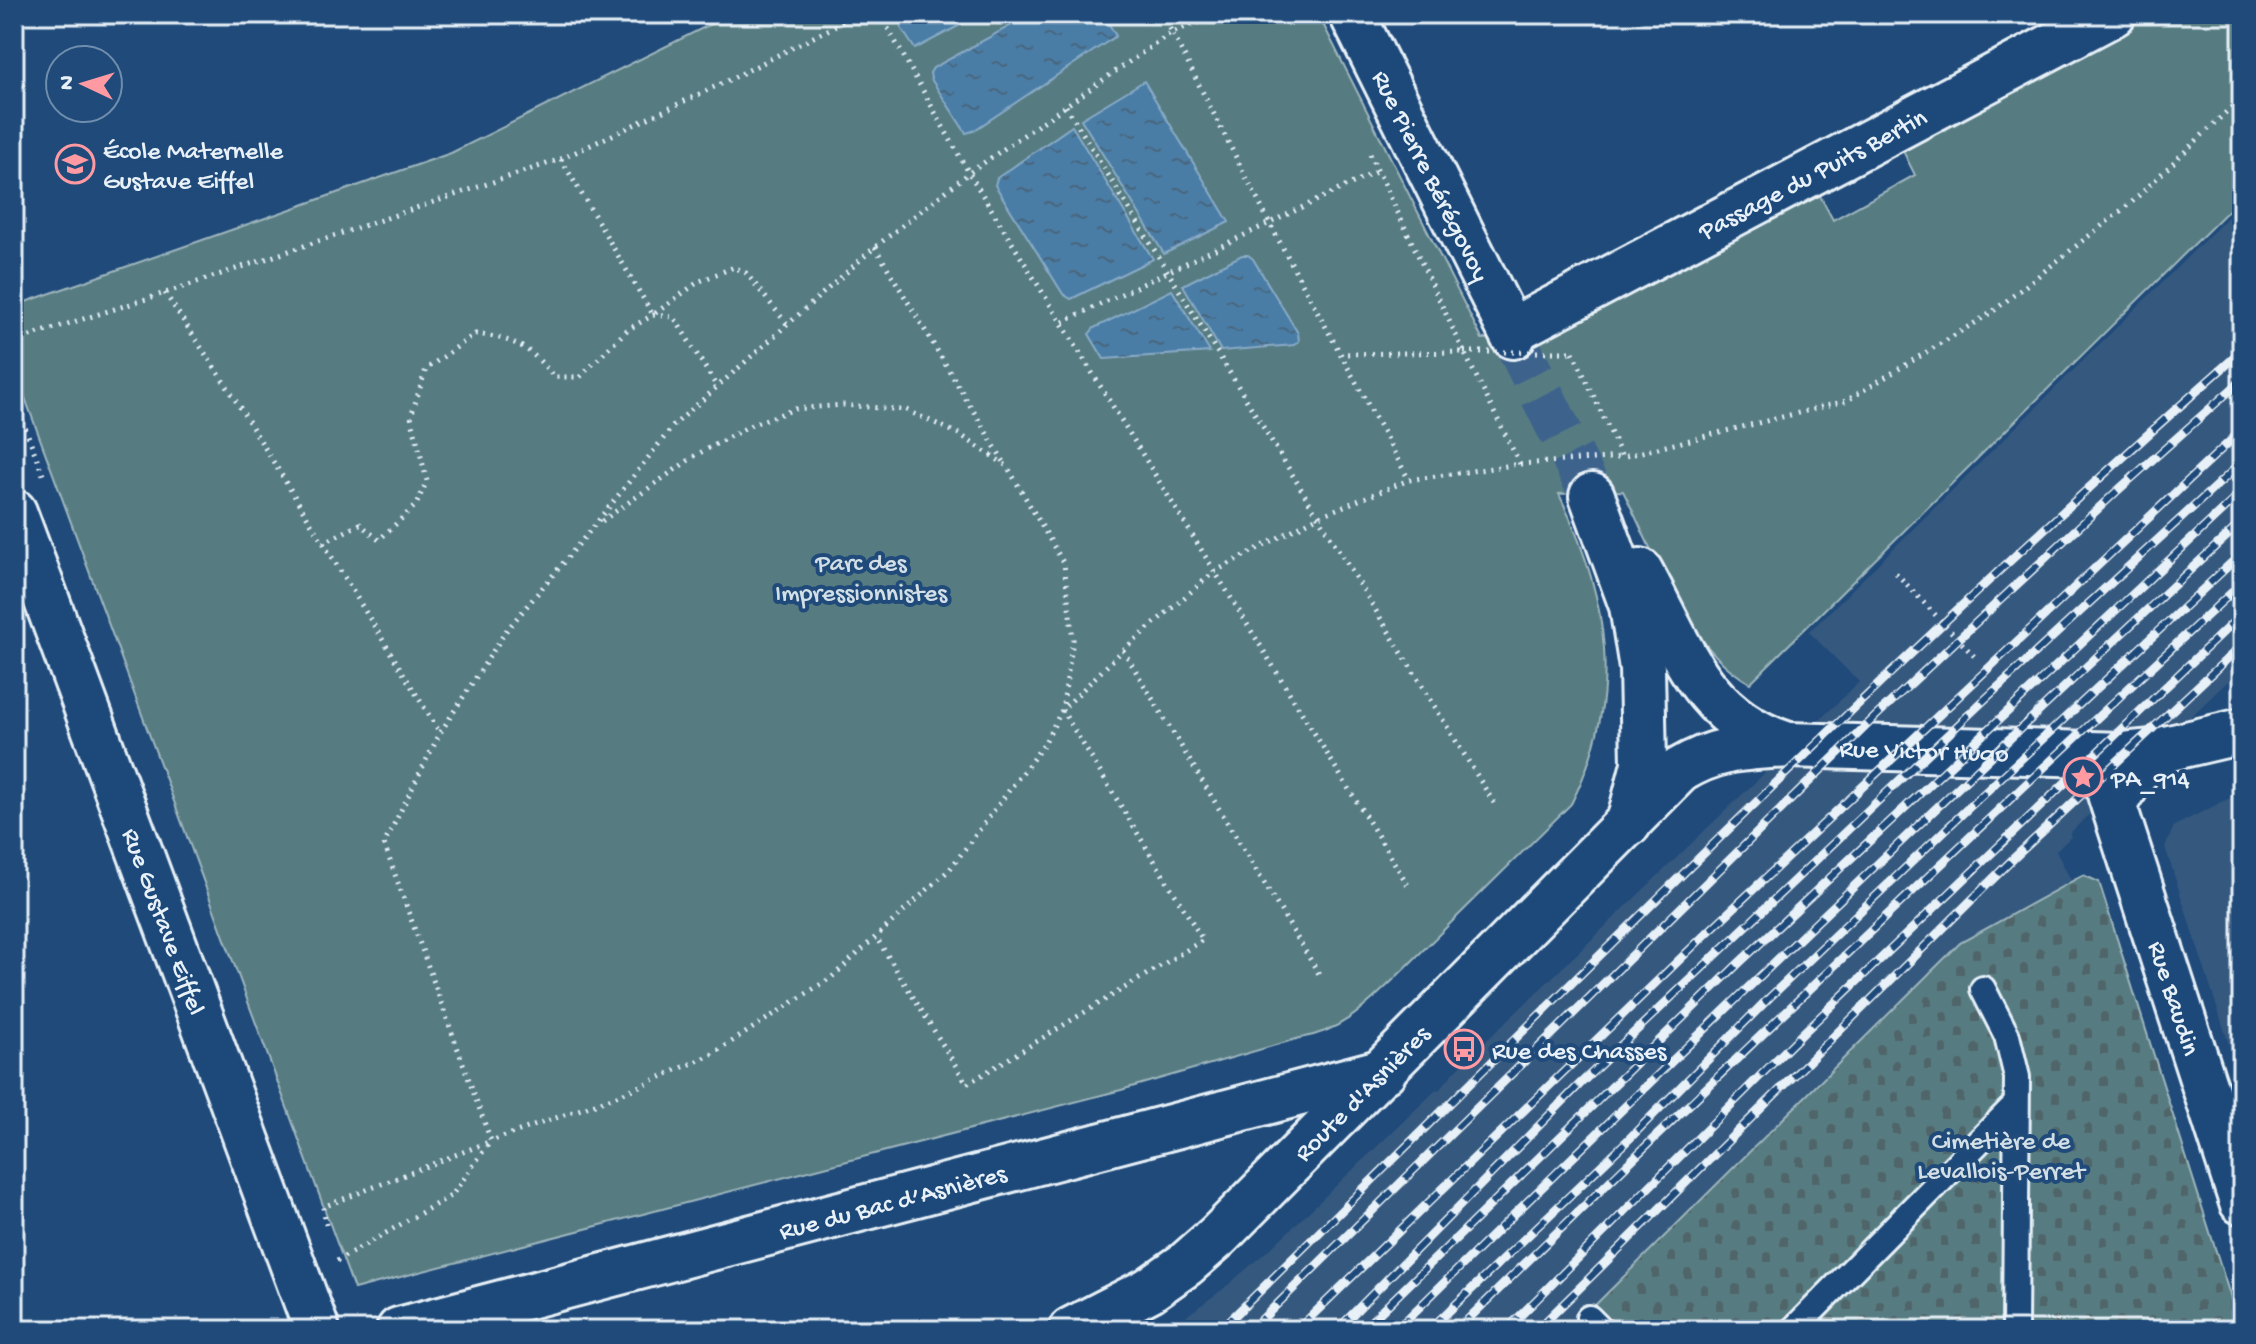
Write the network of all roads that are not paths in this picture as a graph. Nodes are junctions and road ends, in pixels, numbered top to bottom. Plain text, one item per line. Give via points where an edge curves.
1 (1352, 14) edge
2 (2113, 14) edge
3 (1512, 334) joint
4 (14, 512) edge
5 (2242, 731) edge
6 (1692, 740) junction
7 (2153, 752) junction
8 (1629, 823) junction
9 (1983, 989) dead end
10 (1384, 1071) junction
11 (2016, 1104) junction
12 (2242, 1202) edge
13 (317, 1330) edge
14 (399, 1330) edge
15 (1071, 1330) edge
16 (1793, 1330) edge
17 (2015, 1330) edge

1 - 3 street, Rue Pierre Bérégovoy
2 - 3 street, Passage du Puits Bertin
4 - 13 street, Rue Gustave Eiffel
5 - 7 street, Rue Victor Hugo
6 - 7 street, Rue Victor Hugo via 2097,756
6 - 8 street via 1680,770
6 - 8 street via 1644,764
7 - 12 street, Rue Baudin via 2112,800
8 - 10 street, Route d'Asnières
9 - 11 lane via 2007,1036 2017,1077
10 - 14 street, Rue du Bac d’Asnières
10 - 15 street, Route d'Asnières via 1186,1264 1149,1290
11 - 16 lane
11 - 17 lane

